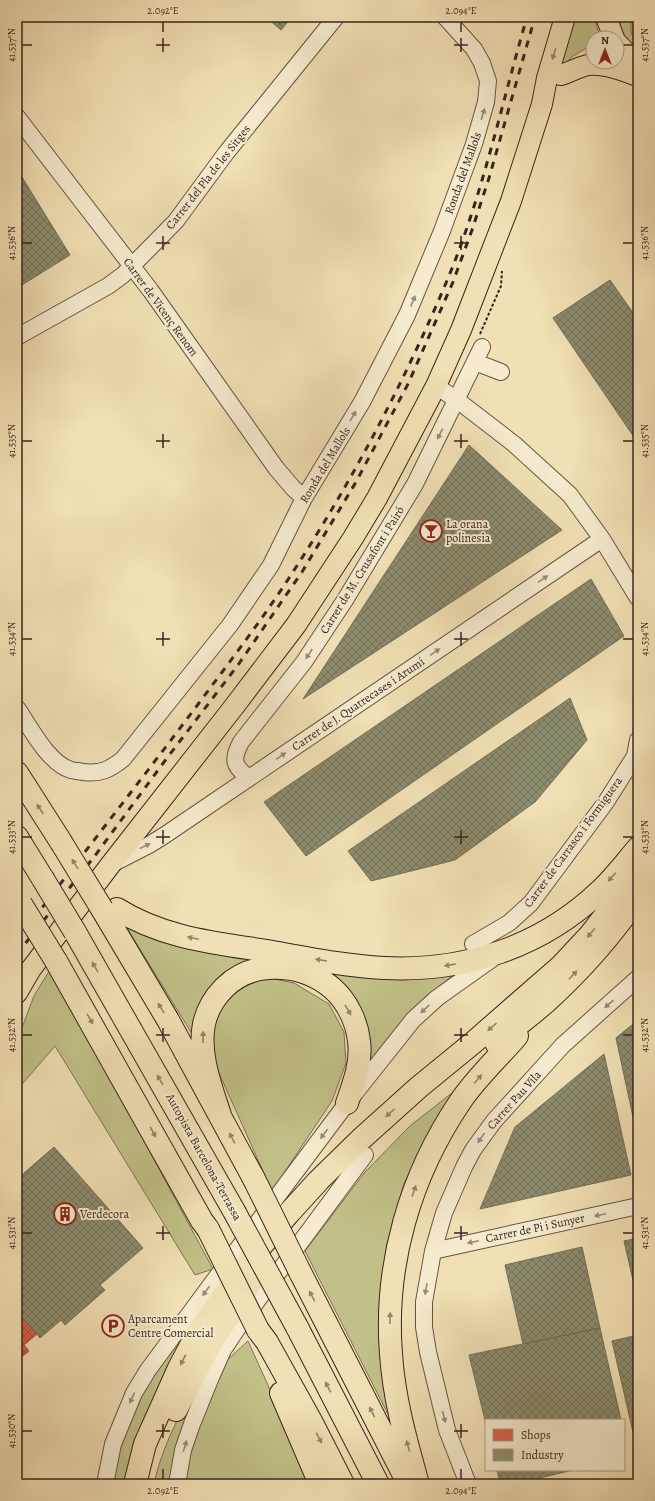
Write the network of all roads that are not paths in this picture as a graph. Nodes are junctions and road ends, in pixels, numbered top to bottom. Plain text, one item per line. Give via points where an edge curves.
1 (336, 17) edge
2 (445, 17) edge
3 (565, 17) edge
4 (606, 17) edge
5 (611, 30) edge
6 (625, 52) edge
7 (585, 56) edge
8 (638, 65) edge
9 (561, 75) junction
10 (638, 76) edge
11 (542, 104) junction
12 (17, 117) edge
13 (131, 266) junction
14 (17, 337) edge
15 (482, 347) dead end
16 (475, 362) junction
17 (501, 372) dead end
18 (436, 386) junction
19 (457, 400) junction
20 (304, 498) junction
21 (602, 539) junction
22 (638, 598) edge
23 (17, 708) edge
24 (638, 740) edge
25 (17, 773) edge
26 (248, 777) junction
27 (17, 837) edge
28 (638, 848) edge
29 (111, 864) junction
30 (638, 869) edge
31 (638, 896) edge
32 (19, 900) edge
33 (110, 909) junction
34 (473, 944) dead end
35 (502, 952) junction
36 (638, 978) edge
37 (20, 988) edge
38 (17, 1002) edge
39 (545, 1003) junction
40 (348, 1103) junction
41 (220, 1115) junction
42 (365, 1155) junction
43 (638, 1206) edge
44 (433, 1251) junction
45 (263, 1341) junction
46 (106, 1484) edge
47 (135, 1484) edge
48 (146, 1484) edge
49 (176, 1484) edge
50 (320, 1484) edge
51 (342, 1484) edge
52 (378, 1484) edge
53 (409, 1484) edge
54 (418, 1484) edge
55 (468, 1484) edge

1 - 13 street, Carrer del Pla de les Sitges via 226,154 176,221
20 -> 2 street, Ronda del Mallols via 362,402 407,315 474,144 486,102 488,81 474,49
3 -> 11 main road
4 - 5 main road
6 - 8 main road
7 - 9 main road
9 - 10 main road via 593,65
9 - 11 main road
11 - 18 main road via 503,222 455,346
12 - 13 street, Carrer de Vicenç Renom
13 - 14 street, Carrer del Pla de les Sitges via 108,286
13 - 20 street, Carrer de Vicenç Renom via 276,468
15 - 16 street, Carrer de M. Crusafont i Pairó
16 - 17 street
16 - 19 street, Carrer de M. Crusafont i Pairó
18 - 19 street
18 - 29 main road via 375,501 296,625
19 - 21 street via 514,444 570,495
19 -> 26 street, Carrer de M. Crusafont i Pairó via 415,484 345,600 304,662 241,742 236,752 235,763
20 - 23 street, Ronda del Mallols via 271,564 230,625 122,759 109,770 92,773 71,770 59,763 43,747
21 - 22 street
26 -> 21 street, Carrer de J. Quatrecases i Arumí
24 - 34 street, Carrer de Carrasco i Formiguera via 635,756 606,802 531,903 509,923
33 -> 25 highway, bridge via 104,899 89,887
29 -> 26 street, Carrer de J. Quatrecases i Arumí via 165,835
52 -> 27 highway, Autopista Barcelona-Terrassa, bridge via 234,1211 75,932
28 -> 35 highway via 599,891 564,920 538,937
29 - 37 main road via 36,962
30 -> 47 highway via 603,919 561,966 360,1140 298,1202 251,1258 198,1332 179,1368 146,1444
39 -> 31 highway via 597,949
32 -> 45 highway, bridge via 208,1229
35 -> 33 highway via 430,968 355,965 233,946 170,933
41 -> 33 highway
35 -> 40 street via 437,998 413,1020
36 -> 44 street, Carrer Pau Vila via 563,1045 483,1135 470,1155 444,1213
37 - 38 street
39 - 42 highway via 423,1103
54 -> 39 highway via 400,1415 391,1354 392,1289 402,1227 425,1163 460,1102
41 -> 40 highway via 204,1055 204,1024 207,1012 218,993 230,983 242,974 263,968 286,968 319,979 334,990 346,1006 355,1024 360,1054
40 -> 46 street via 148,1370 134,1393 113,1444
53 -> 41 highway, bridge
42 - 48 highway via 299,1222 259,1272 225,1321 170,1422
49 -> 42 street via 192,1424 223,1350
43 -> 44 street, Carrer de Pi i Sunyer
44 -> 55 street, Carrer Pau Vila via 424,1302 424,1327 447,1430
45 - 50 highway
45 -> 51 highway via 311,1421

